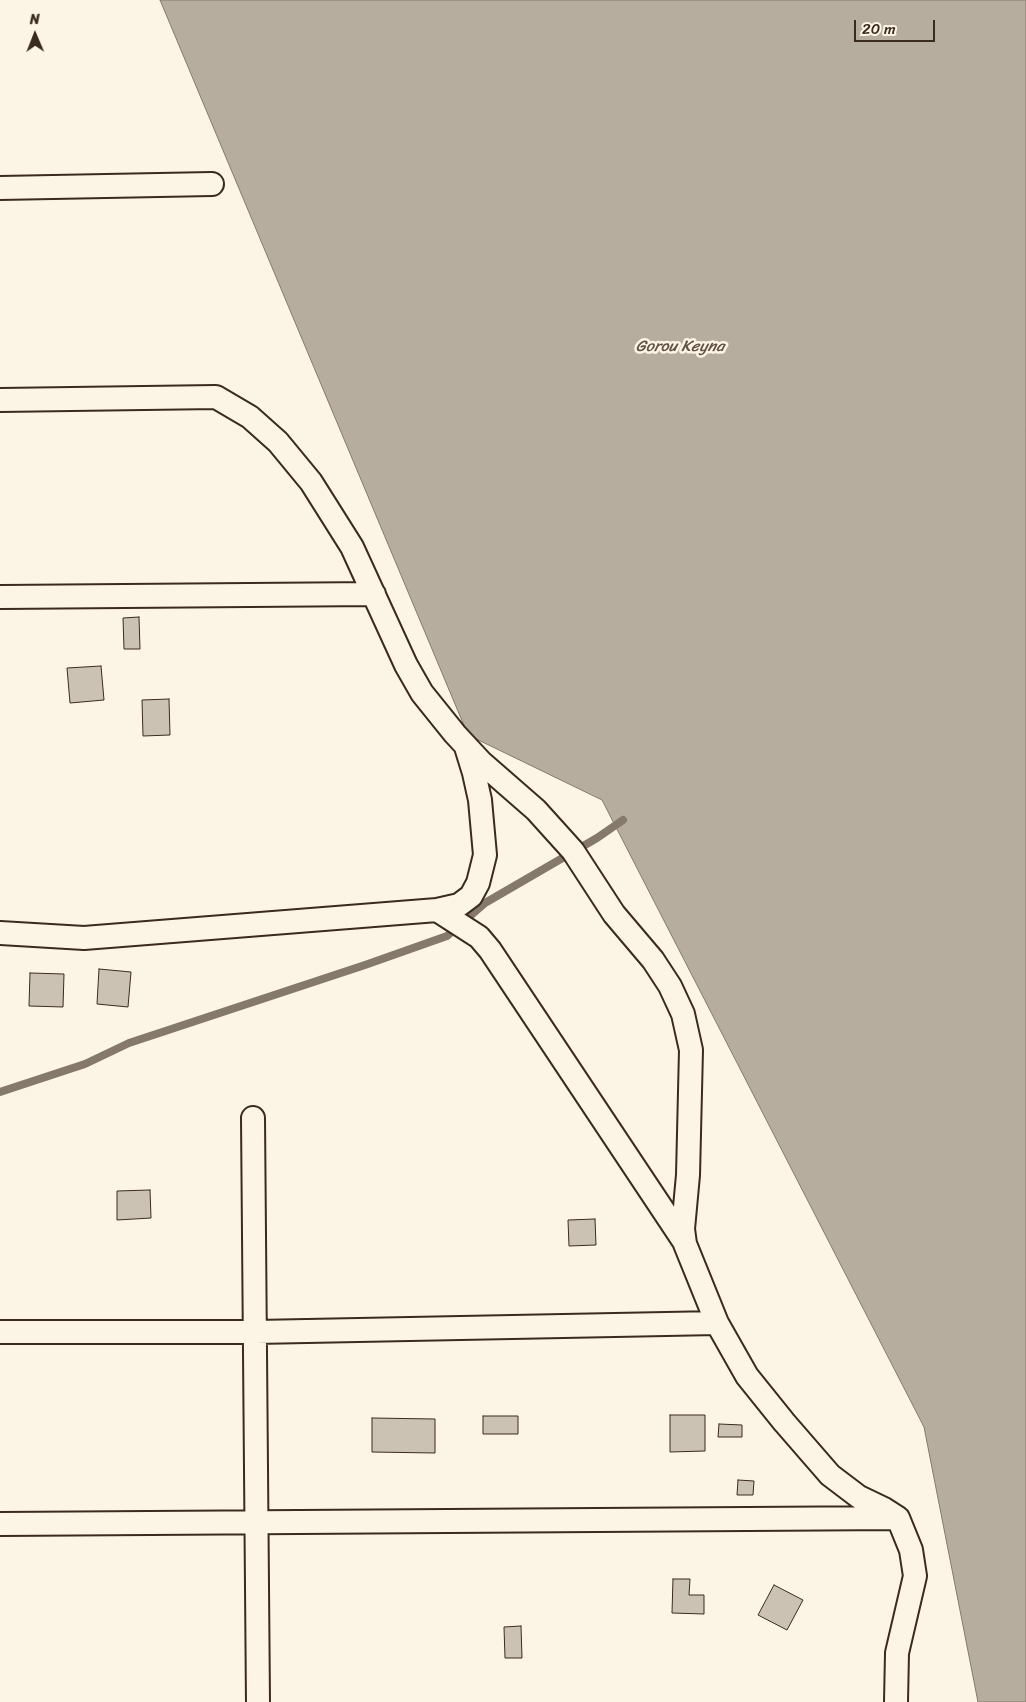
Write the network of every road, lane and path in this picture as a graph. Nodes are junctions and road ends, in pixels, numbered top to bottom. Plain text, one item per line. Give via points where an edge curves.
1 (212, 184) dead end
2 (0, 188) edge
3 (0, 400) edge
4 (374, 594) junction
5 (0, 597) edge
6 (465, 744) junction
7 (437, 910) junction
8 (0, 933) edge
9 (253, 1118) dead end
10 (685, 1244) junction
11 (717, 1323) junction
12 (0, 1332) edge
13 (256, 1332) junction
14 (898, 1518) junction
15 (257, 1522) junction
16 (0, 1524) edge
17 (258, 1702) edge
18 (896, 1702) edge

1 - 2 street
3 - 4 street via 216,397 250,418 278,442 311,482 352,547
4 - 5 street
4 - 6 street via 422,693
6 - 7 street via 480,800 485,855 471,896 459,905
6 - 10 street via 536,810 573,851 614,914 653,960 684,1014 691,1050
7 - 8 street via 84,938
7 - 10 street via 479,937 490,950
9 - 13 street
10 - 11 street
11 - 13 street
11 - 14 street via 747,1376 830,1475 859,1497
12 - 13 street
13 - 15 street
14 - 15 street
14 - 18 street via 911,1550 915,1576 896,1653
15 - 16 street
15 - 17 street

